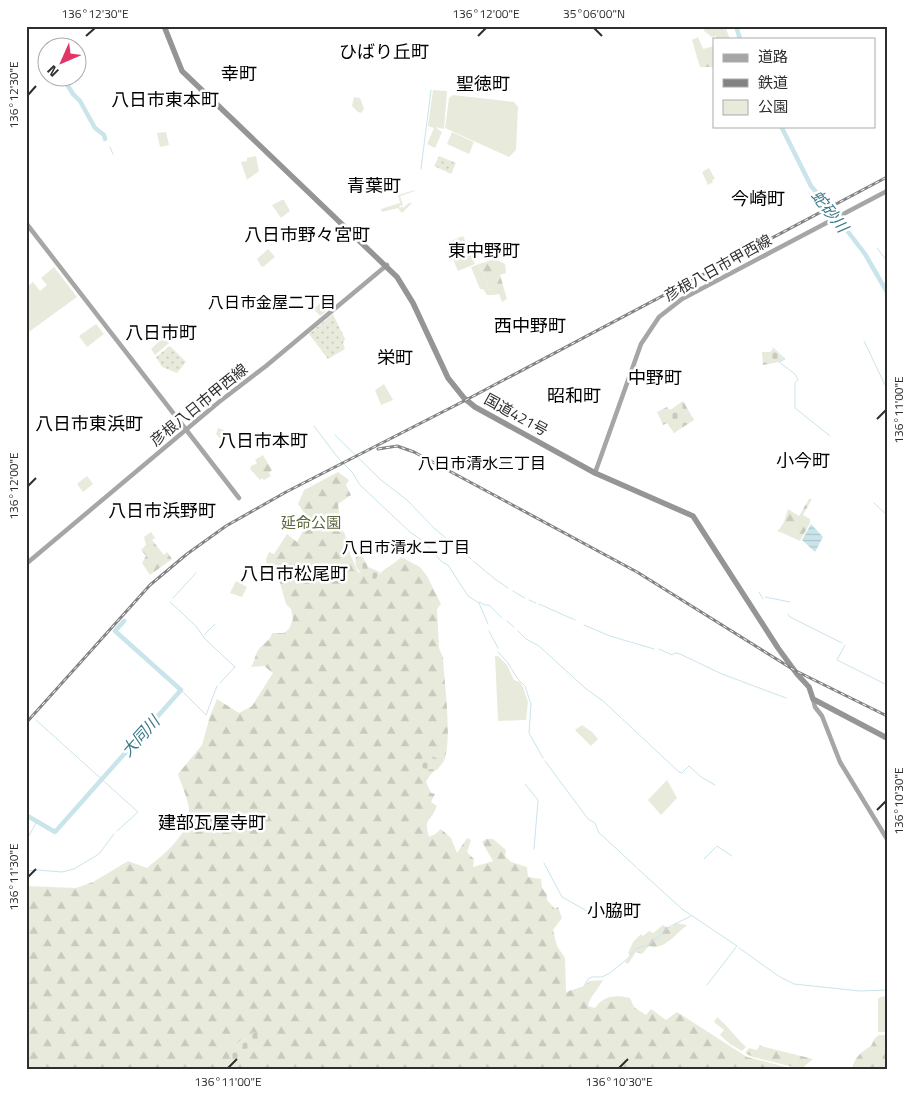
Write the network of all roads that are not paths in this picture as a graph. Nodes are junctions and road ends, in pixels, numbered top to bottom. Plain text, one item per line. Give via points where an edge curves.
1 (164, 26) edge
2 (887, 191) edge
3 (26, 223) edge
4 (387, 265) junction
5 (186, 430) junction
6 (595, 473) junction
7 (239, 498) dead end
8 (26, 564) edge
9 (813, 699) junction
10 (887, 738) edge
11 (887, 839) edge

1 - 4 highway, 国道421号 via 182,71
2 - 6 main road, 彦根八日市甲西線 via 682,299 654,323 629,370 628,384
3 - 5 main road
4 - 5 main road, 彦根八日市甲西線
4 - 6 highway, 国道421号 via 409,294 448,378 464,398 486,414
5 - 7 main road
5 - 8 main road, 彦根八日市甲西線
6 - 9 highway, 国道421号 via 694,516 778,648 810,687
9 - 10 highway
9 - 11 main road via 840,762

